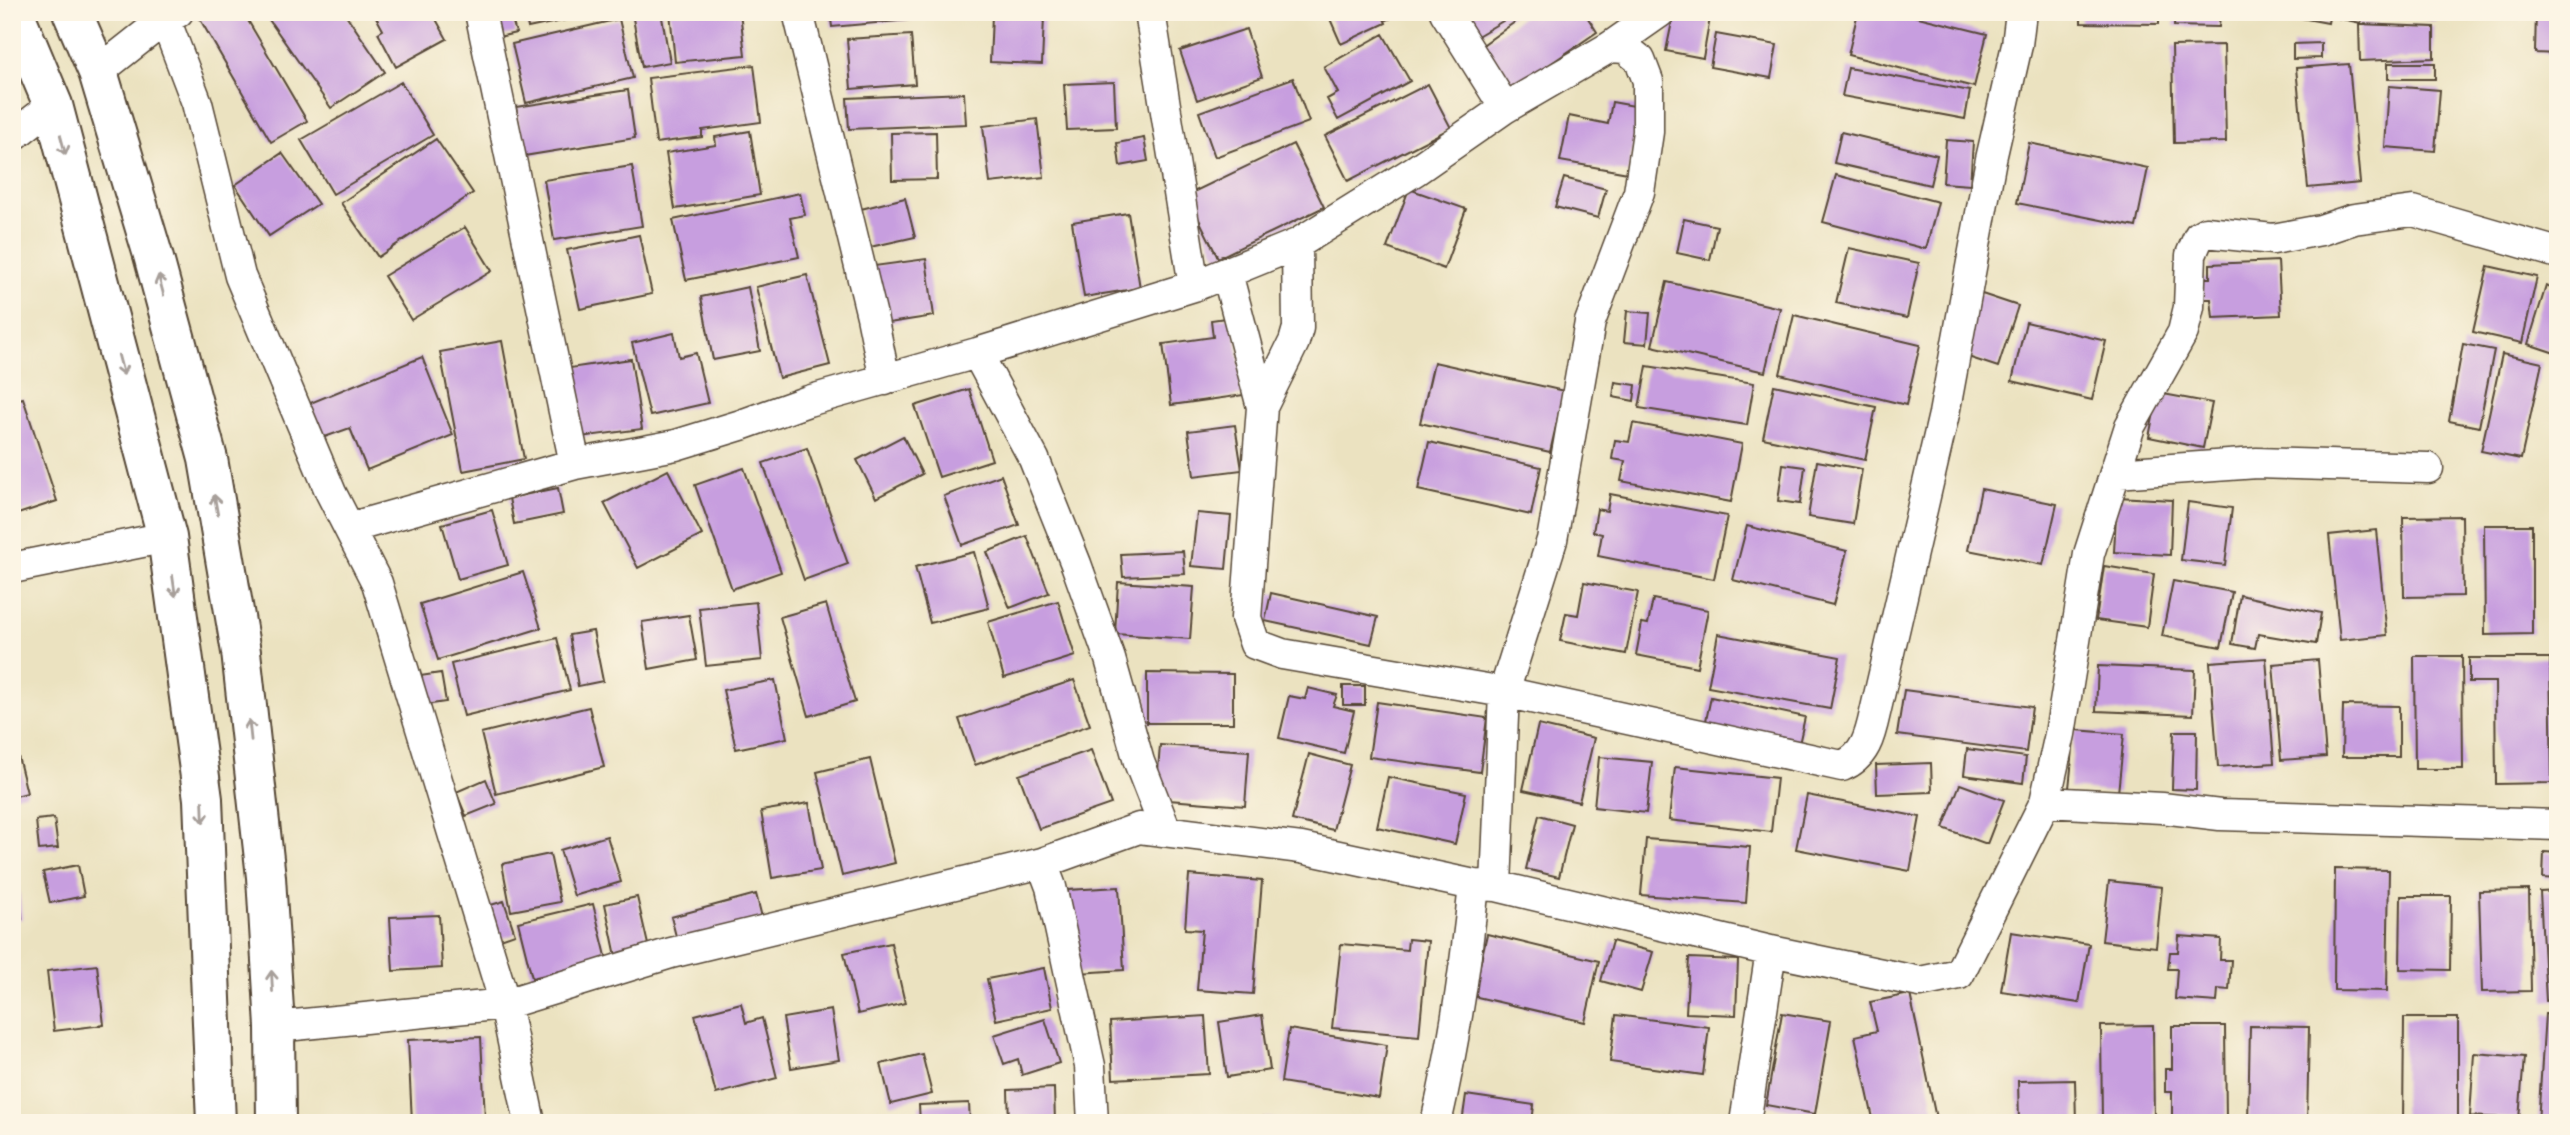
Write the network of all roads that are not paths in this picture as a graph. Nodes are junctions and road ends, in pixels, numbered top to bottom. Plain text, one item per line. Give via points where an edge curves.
1 (14, 12) edge
2 (72, 12) edge
3 (480, 12) edge
4 (799, 12) edge
5 (1150, 12) edge
6 (1446, 12) edge
7 (1660, 12) edge
8 (2021, 12) edge
9 (171, 16) edge
10 (1610, 47) junction
11 (98, 72) junction
12 (53, 105) junction
13 (1505, 108) junction
14 (12, 137) edge
15 (1297, 244) junction
16 (2558, 253) edge
17 (1227, 273) junction
18 (1194, 286) junction
19 (977, 353) junction
20 (885, 380) junction
21 (1262, 407) junction
22 (575, 464) junction
23 (2428, 468) dead end
24 (2116, 473) junction
25 (349, 528) junction
26 (167, 537) junction
27 (12, 568) edge
28 (1504, 692) junction
29 (2045, 802) junction
30 (2558, 825) edge
31 (1166, 831) junction
32 (1042, 863) junction
33 (1485, 886) junction
34 (1771, 951) junction
35 (505, 1004) junction
36 (275, 1027) junction
37 (216, 1123) edge
38 (276, 1123) edge
39 (530, 1123) edge
40 (1093, 1123) edge
41 (1436, 1123) edge
42 (1745, 1123) edge

1 - 12 main road
2 - 11 main road
3 - 22 street
4 - 20 street
5 - 18 street
6 - 13 street
7 - 10 street
8 - 28 street via 1944,414 1868,744 1842,766
9 - 11 street
9 - 25 street via 240,276
10 - 13 street
10 - 28 street via 1625,48 1640,60 1648,81 1648,132 1639,192 1590,321 1552,540
36 -> 11 main road via 266,877 242,665 208,459
12 - 14 street
12 -> 26 main road
13 - 15 street
15 - 17 street
15 - 21 street via 1298,328
16 - 24 street via 2413,211 2354,219 2273,239 2206,232 2199,236 2191,254 2183,332 2130,426
17 - 18 street
17 - 21 street
18 - 19 street
19 - 20 street
19 - 31 street via 1034,459 1076,564 1110,659 1139,762
20 - 22 street via 676,445
21 - 28 street via 1246,618 1255,644 1282,654
22 - 25 street
23 - 24 street via 2257,463
24 - 29 street via 2089,554
25 - 35 street via 377,583
26 - 27 street
26 -> 37 main road via 203,799
28 - 33 street
29 - 30 street via 2220,815
29 - 34 street via 1959,974 1920,982
31 - 32 street via 1139,828
31 - 33 street via 1301,848
32 - 35 street via 671,953
32 - 40 street via 1090,1066
33 - 34 street
33 - 41 street via 1466,956
34 - 42 street
35 - 36 street
35 - 39 street
36 - 38 main road

